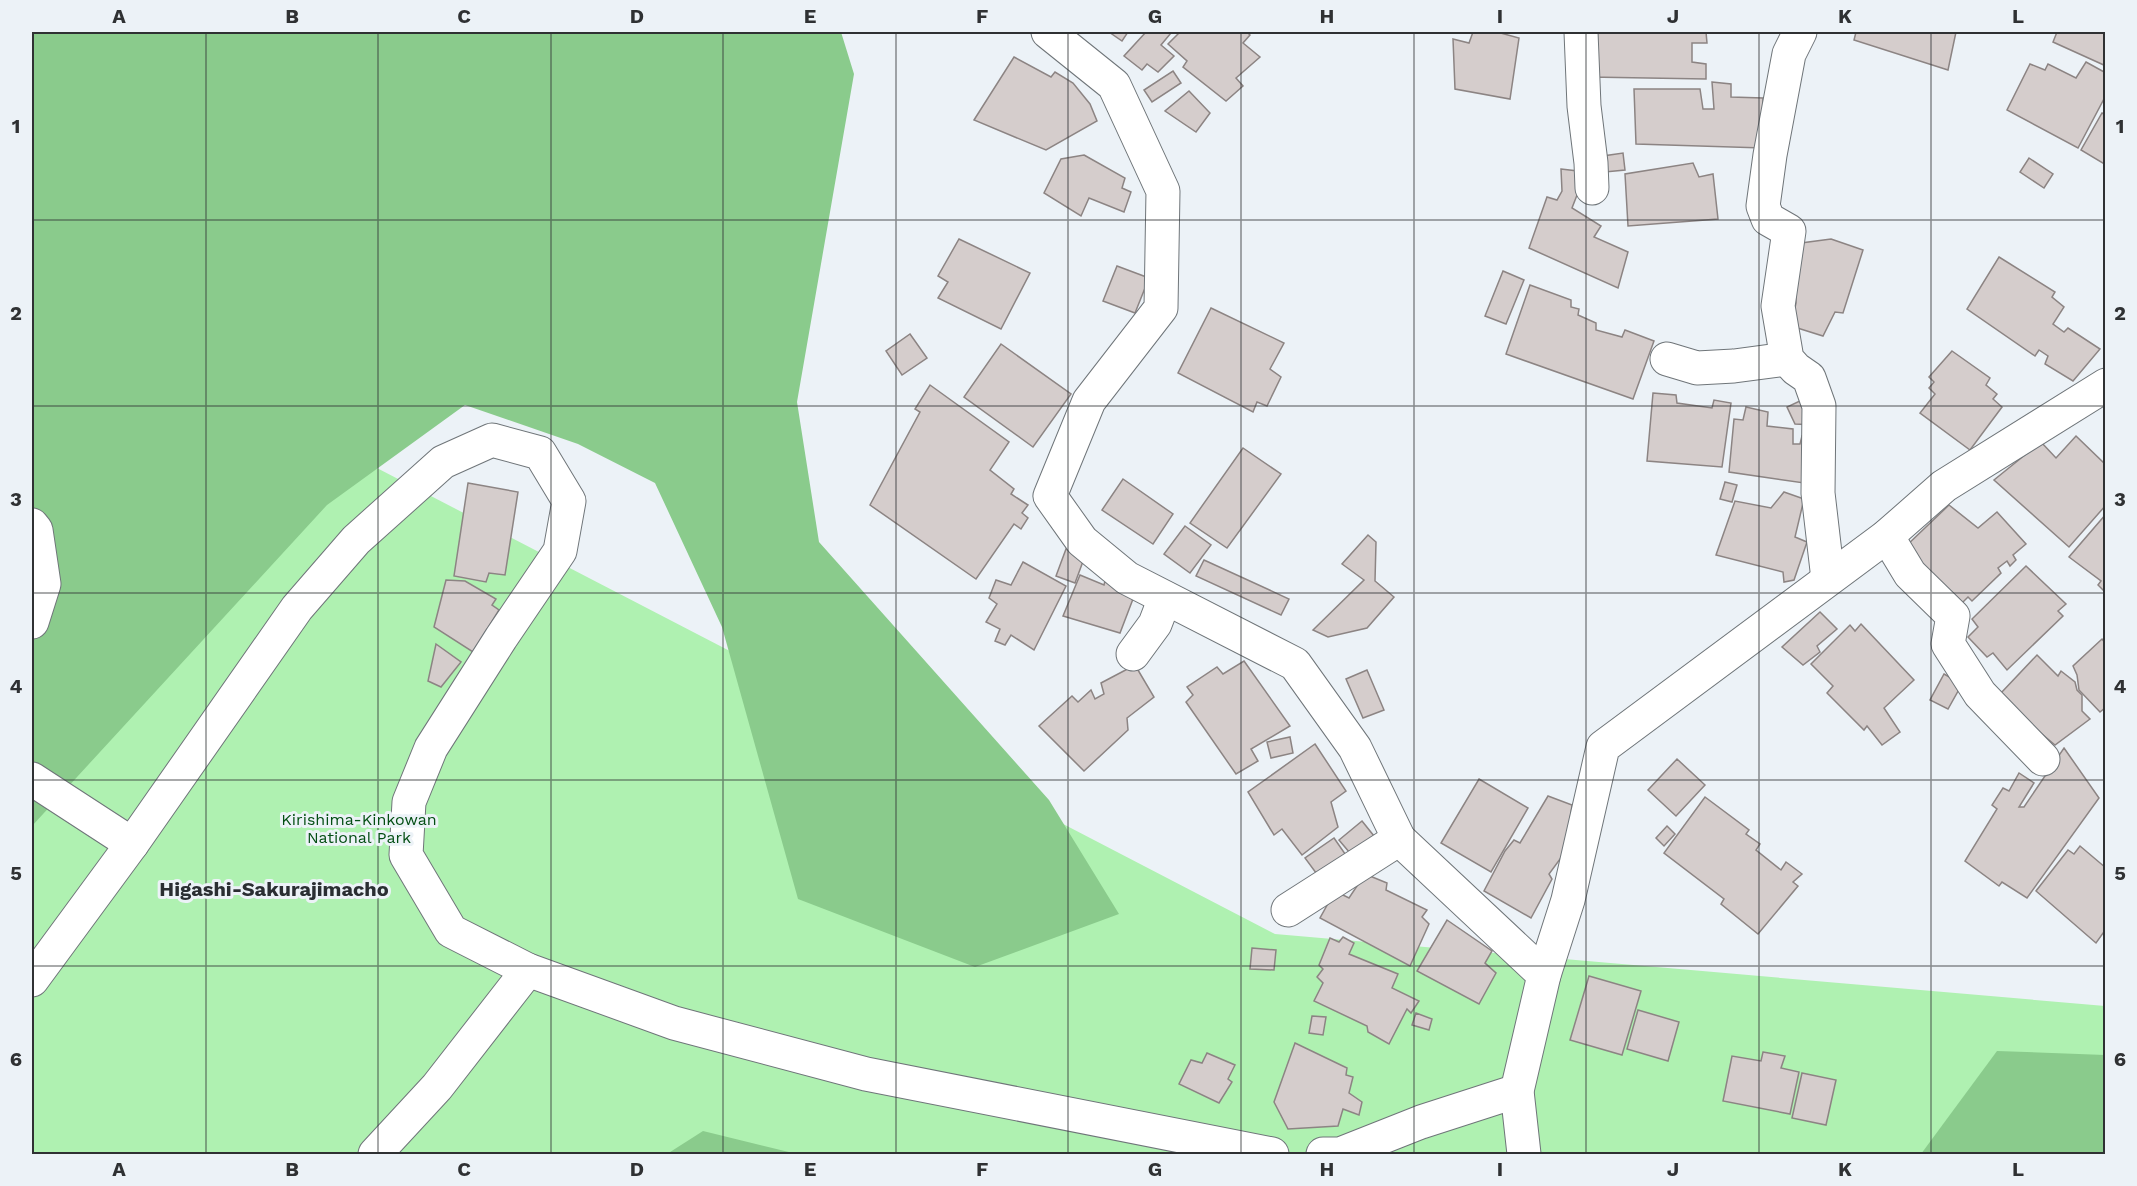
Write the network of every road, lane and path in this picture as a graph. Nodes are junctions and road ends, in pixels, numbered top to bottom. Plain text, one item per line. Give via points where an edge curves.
1 (1048, 32) edge
2 (1581, 32) edge
3 (1800, 32) edge
4 (1592, 188) dead end
5 (1667, 358) dead end
6 (1787, 359) junction
7 (2106, 386) edge
8 (32, 525) edge
9 (1887, 536) junction
10 (1828, 579) junction
11 (1165, 598) junction
12 (32, 622) edge
13 (1133, 654) dead end
14 (2043, 759) dead end
15 (32, 779) edge
16 (1399, 838) junction
17 (132, 844) junction
18 (1288, 910) dead end
19 (528, 970) junction
20 (1544, 975) junction
21 (32, 981) edge
22 (1517, 1091) junction
23 (375, 1155) edge
24 (1272, 1155) edge
25 (1323, 1155) edge
26 (1524, 1155) edge

1 - 11 street via 1114,85 1163,191 1161,308 1089,401 1050,496 1082,541 1126,578
2 - 4 street
3 - 6 street via 1789,54 1763,206 1768,219 1789,231 1778,306
5 - 6 street via 1696,368
6 - 10 street via 1809,378 1819,406 1818,493
7 - 9 street via 1944,486
8 - 12 street via 44,584
9 - 10 street
9 - 14 street via 1910,574 1953,616 1948,644 1980,694
10 - 20 street via 1603,747 1568,900
11 - 13 street via 1155,624
11 - 16 street via 1295,664 1355,748
15 - 17 street
16 - 18 street
16 - 20 street
17 - 19 street via 297,608 356,540 443,462 492,440 540,453 569,501 560,551 431,748 409,802 406,855 451,931
17 - 21 street
19 - 23 street via 436,1087
19 - 24 street via 674,1023 866,1074
20 - 22 street
22 - 25 street via 1340,1154
22 - 26 street

